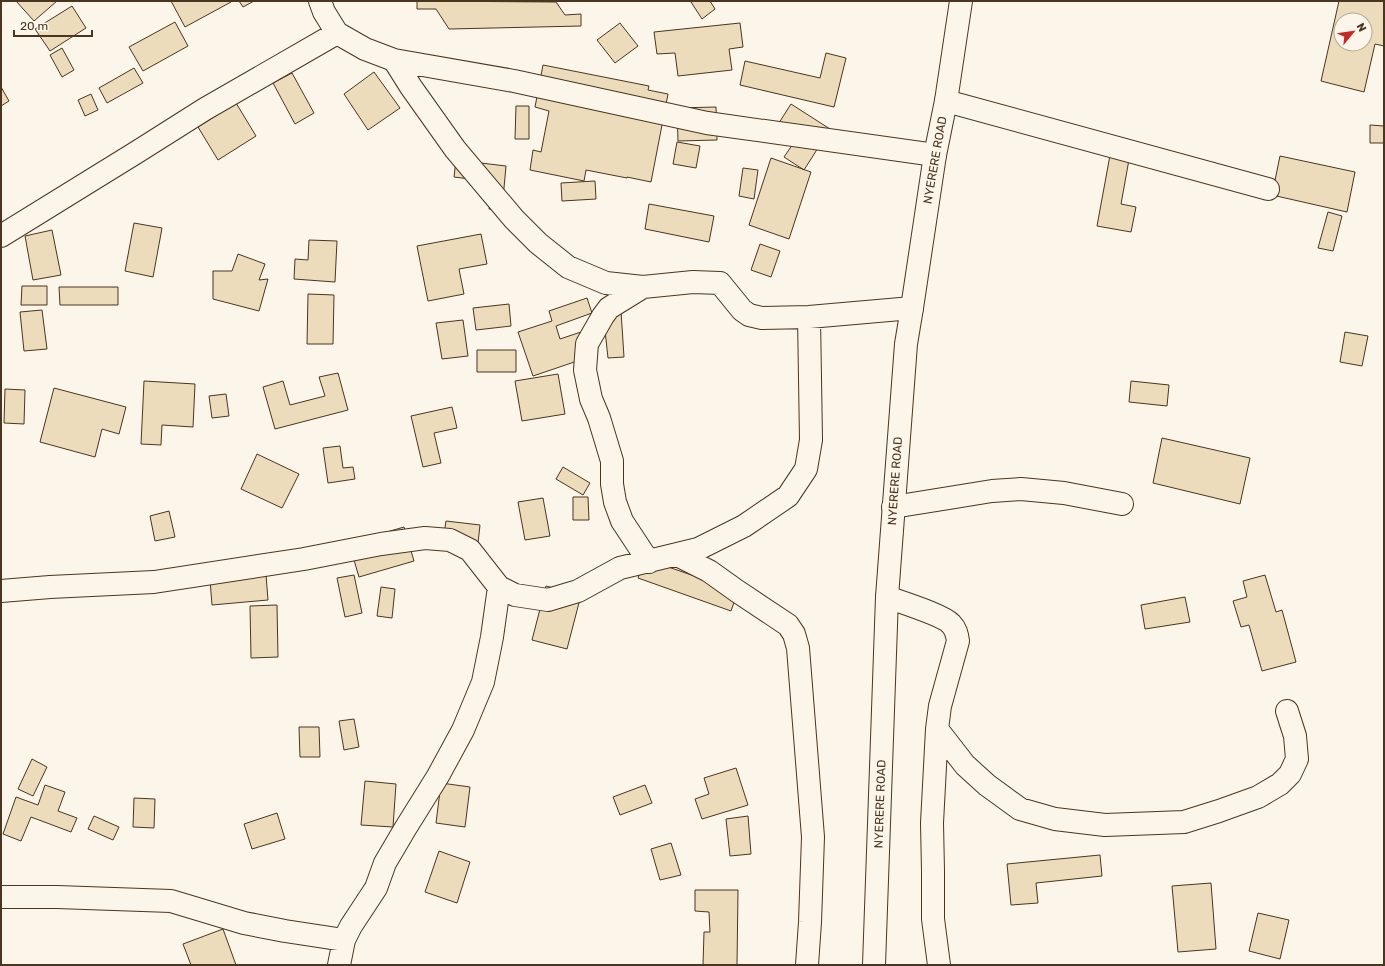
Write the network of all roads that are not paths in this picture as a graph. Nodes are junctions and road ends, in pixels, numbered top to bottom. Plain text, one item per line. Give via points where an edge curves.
1 (320, 1) edge
2 (961, 1) edge
3 (337, 33) junction
4 (394, 60) junction
5 (946, 101) junction
6 (934, 154) junction
7 (1268, 189) dead end
8 (1, 236) edge
9 (644, 287) junction
10 (912, 308) junction
11 (809, 317) junction
12 (1122, 504) dead end
13 (893, 507) junction
14 (677, 554) junction
15 (649, 562) junction
16 (499, 587) junction
17 (1, 591) edge
18 (887, 597) junction
19 (1286, 711) dead end
20 (937, 729) junction
21 (1, 897) edge
22 (344, 940) junction
23 (339, 965) edge
24 (806, 965) edge
25 (874, 965) edge
26 (939, 965) edge

1 - 3 street
2 - 5 street, NYERERE ROAD
3 - 4 street via 365,49
3 - 8 street via 205,109
4 - 6 street via 514,81 707,123
4 - 9 street via 455,149 538,244 568,267 606,283
5 - 6 street, NYERERE ROAD
5 - 7 street
6 - 10 street, NYERERE ROAD
9 - 11 street via 693,282 720,283 749,315 762,318
9 - 15 street via 609,308 603,316 587,344 585,370 591,399 612,461 612,484 622,521
10 - 11 street
10 - 13 street, NYERERE ROAD via 906,344
11 - 14 street via 811,440 806,469 788,496 744,526 698,549
12 - 13 street via 1021,488
13 - 18 street, NYERERE ROAD
14 - 15 street
14 - 24 street via 708,571 788,625 794,634 800,663 813,838
15 - 16 street via 620,568 578,591 548,600 515,595
16 - 17 street via 470,550 450,540 425,538 154,582
16 - 22 street via 484,682 463,730 385,863 376,888 350,926
18 - 20 street via 950,622 956,630 958,641 940,706
18 - 25 street, NYERERE ROAD
19 - 20 street via 1295,736 1297,759 1290,774 1280,784 1258,797 1184,822 1105,825 1055,819 1020,809 964,765
20 - 26 street via 932,823 933,919
21 - 22 street via 57,896 170,901 244,923
22 - 23 street

